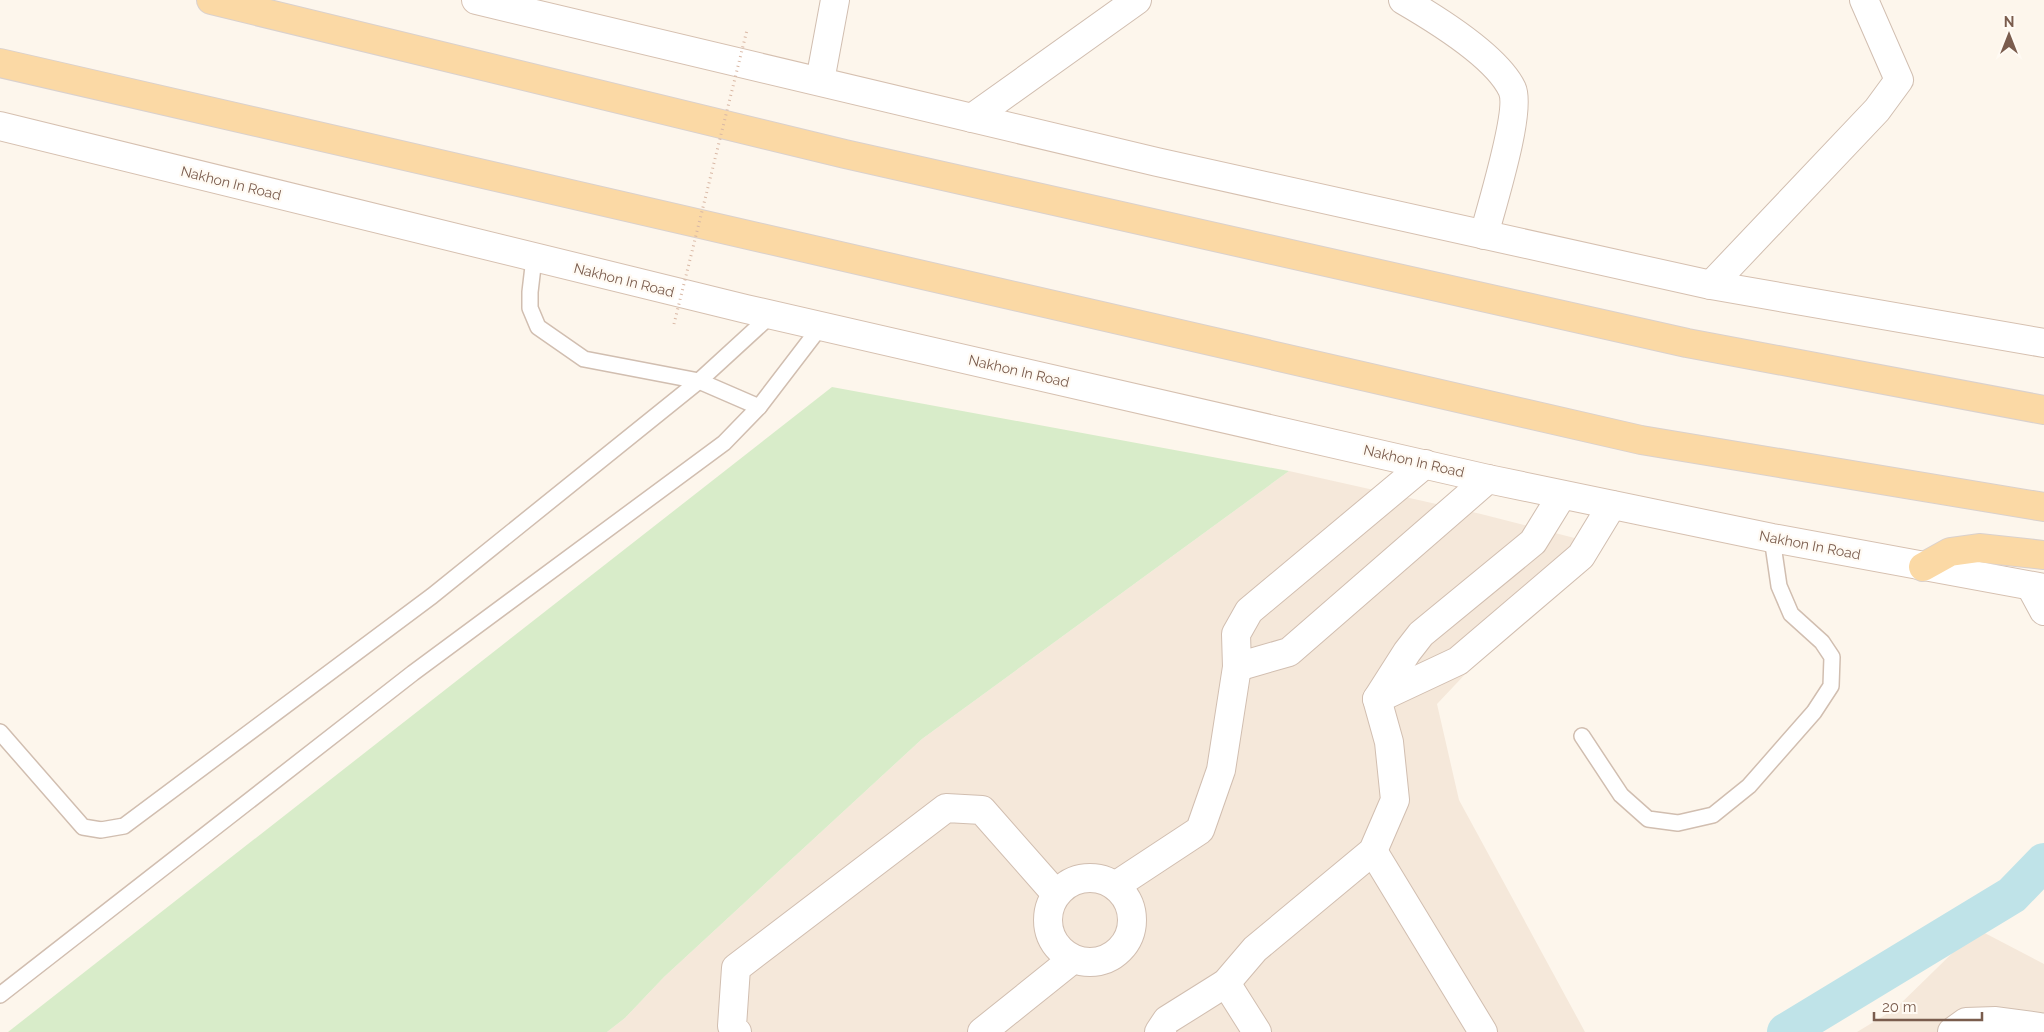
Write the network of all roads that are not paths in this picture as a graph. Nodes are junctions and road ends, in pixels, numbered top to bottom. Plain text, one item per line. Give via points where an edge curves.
1 (211, 0) edge
2 (476, 0) edge
3 (835, 0) edge
4 (1137, 0) edge
5 (1403, 0) edge
6 (1864, 0) edge
7 (0, 63) edge
8 (820, 81) junction
9 (972, 118) junction
10 (0, 126) edge
11 (1484, 235) junction
12 (534, 258) junction
13 (1711, 284) junction
14 (771, 315) junction
15 (821, 326) junction
16 (2044, 344) edge
17 (699, 381) junction
18 (759, 407) junction
19 (2044, 410) edge
20 (1425, 464) junction
21 (1488, 479) junction
22 (1562, 495) junction
23 (1612, 505) junction
24 (2044, 508) edge
25 (1772, 538) junction
26 (2044, 554) edge
27 (1923, 567) junction
28 (2037, 588) edge
29 (2044, 611) edge
30 (1237, 667) junction
31 (1377, 699) junction
32 (0, 732) edge
33 (1582, 736) dead end
34 (1373, 851) junction
35 (1115, 886) junction
36 (1056, 894) junction
37 (1073, 960) junction
38 (1226, 983) junction
39 (0, 995) edge
40 (2043, 1023) edge
41 (737, 1032) edge
42 (982, 1032) edge
43 (1158, 1032) edge
44 (1257, 1032) edge
45 (1483, 1032) edge
46 (1952, 1032) edge

1 - 19 main road via 845,154 1668,339
2 - 8 street
3 - 8 street
4 - 9 street
5 - 11 street via 1489,58 1512,90 1510,136
6 - 13 street via 1900,80 1877,110
7 - 24 main road via 1641,440
8 - 9 street
9 - 11 street
10 - 12 street, Nakhon In Road
11 - 13 street
12 - 14 street, Nakhon In Road
12 - 17 lane via 530,308 538,327 584,359
13 - 16 street
14 - 15 street, Nakhon In Road
14 - 17 lane
15 - 18 lane
15 - 20 street, Nakhon In Road
17 - 18 lane
17 - 32 lane via 432,596 124,826 101,830 83,827
18 - 39 lane via 724,443 413,673
20 - 21 street, Nakhon In Road
20 - 30 street via 1249,611 1236,634
21 - 22 street, Nakhon In Road
21 - 30 street via 1289,652
22 - 23 street, Nakhon In Road
22 - 31 street via 1533,542 1422,634
23 - 25 street, Nakhon In Road
23 - 31 street via 1581,556 1458,661
25 - 27 street, Nakhon In Road
25 - 33 lane via 1779,586 1791,614 1822,642 1832,657 1831,686 1814,712 1749,786 1713,815 1678,823 1648,819 1621,795
26 - 27 main road via 1980,548 1950,552
27 - 28 street, Nakhon In Road
28 - 29 street
30 - 35 street via 1221,770 1200,830
31 - 34 street via 1389,742 1395,800
34 - 38 street via 1255,949
34 - 45 street
35 - 36 street via 1104,880 1078,879
35 - 37 street via 1131,908 1130,935 1113,956 1100,961
36 - 37 street via 1047,918 1048,931 1062,953
36 - 41 street via 982,810 946,808 736,968 732,1026
37 - 42 street
38 - 43 street via 1167,1020
38 - 44 street
40 - 46 street via 1966,1022

